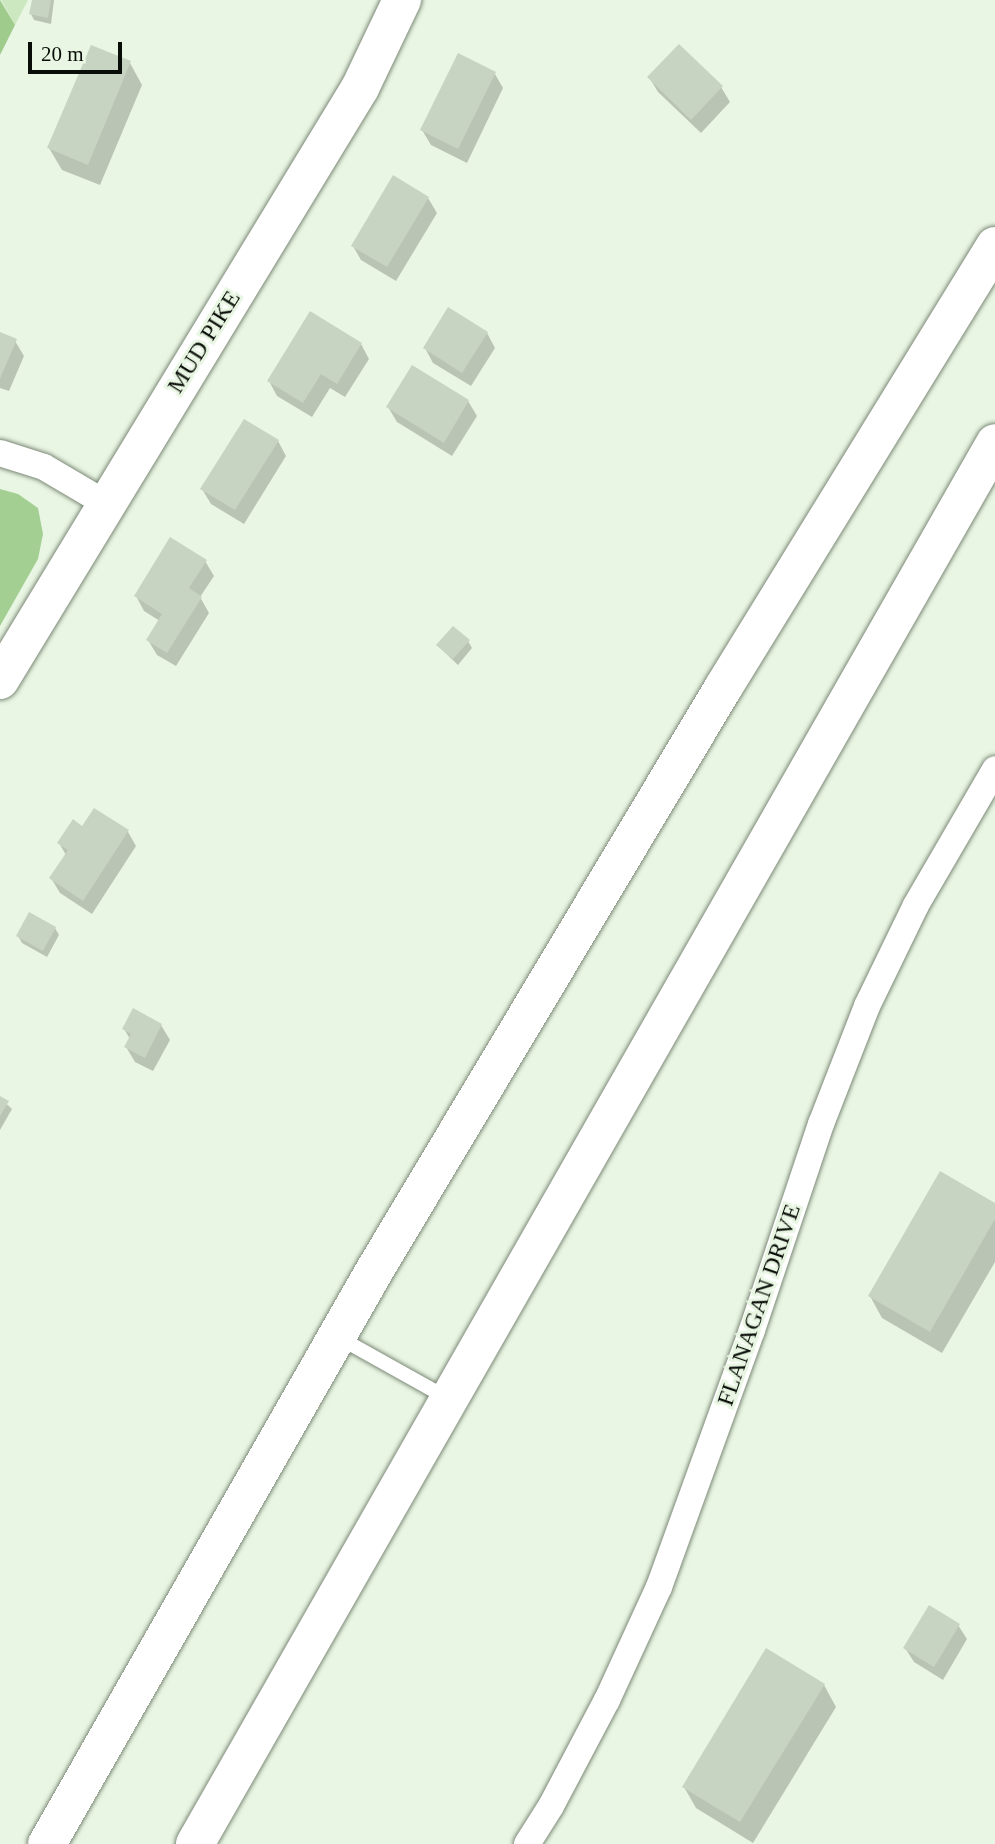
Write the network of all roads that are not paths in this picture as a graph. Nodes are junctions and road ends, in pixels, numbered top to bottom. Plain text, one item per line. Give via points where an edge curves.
1 (402, 0) edge
2 (995, 246) edge
3 (995, 443) edge
4 (0, 453) edge
5 (105, 503) junction
6 (0, 680) edge
7 (995, 769) edge
8 (337, 1336) junction
9 (449, 1399) junction
10 (47, 1844) edge
11 (195, 1844) edge
12 (527, 1844) edge

1 - 5 main road, MUD PIKE via 359,88
2 - 8 main road via 723,688
3 - 9 main road
4 - 5 street via 44,467
5 - 6 main road, MUD PIKE
7 - 12 street, FLANAGAN DRIVE via 916,905 867,1006 821,1124 659,1587 607,1700
8 - 9 lane
8 - 10 main road
9 - 11 main road

